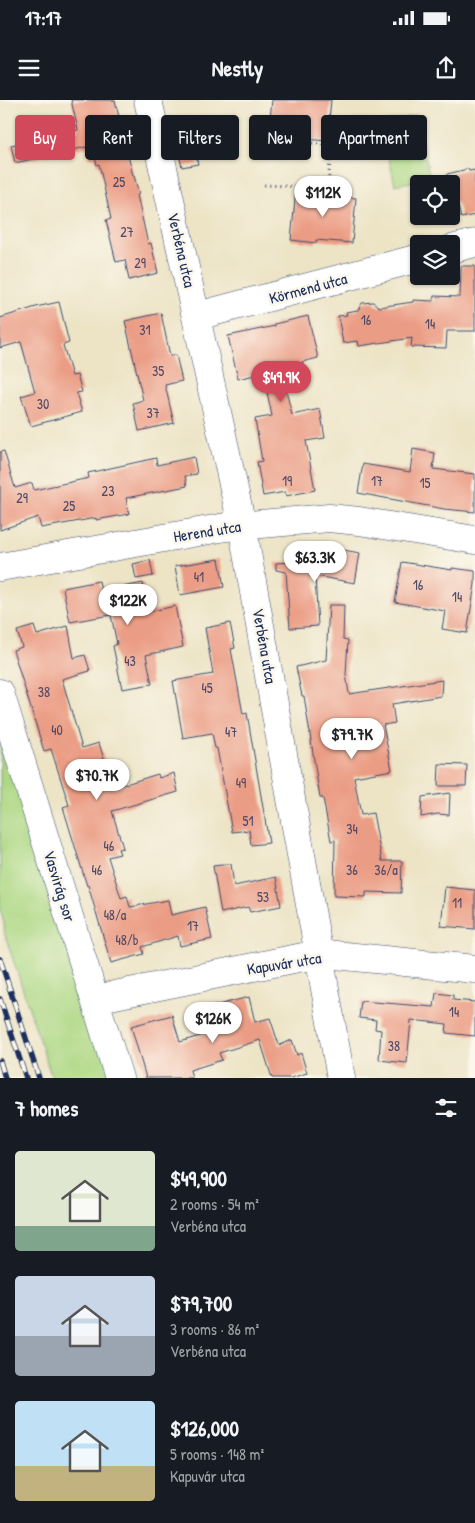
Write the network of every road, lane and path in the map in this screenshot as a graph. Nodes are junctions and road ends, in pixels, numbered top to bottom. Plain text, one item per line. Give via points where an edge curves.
1 (148, 100) edge
2 (311, 143) edge
3 (264, 185) dead end
4 (475, 243) edge
5 (460, 247) edge
6 (410, 260) edge
7 (197, 316) junction
8 (242, 525) junction
9 (475, 540) edge
10 (0, 567) edge
11 (0, 693) edge
12 (319, 956) junction
13 (475, 969) edge
14 (95, 999) junction
15 (120, 1078) edge
16 (341, 1078) edge

1 - 7 street, Verbéna utca
2 - 3 path via 331,145 328,188
4 - 5 street
6 - 7 street, Körmend utca
7 - 8 street, Verbéna utca
8 - 9 street, Herend utca via 329,518
8 - 10 street, Herend utca
8 - 12 street, Verbéna utca
11 - 14 street, Vasvirág sor
12 - 13 street, Kapuvár utca
12 - 14 street, Kapuvár utca
12 - 16 street, Verbéna utca
14 - 15 street, Vasvirág sor

